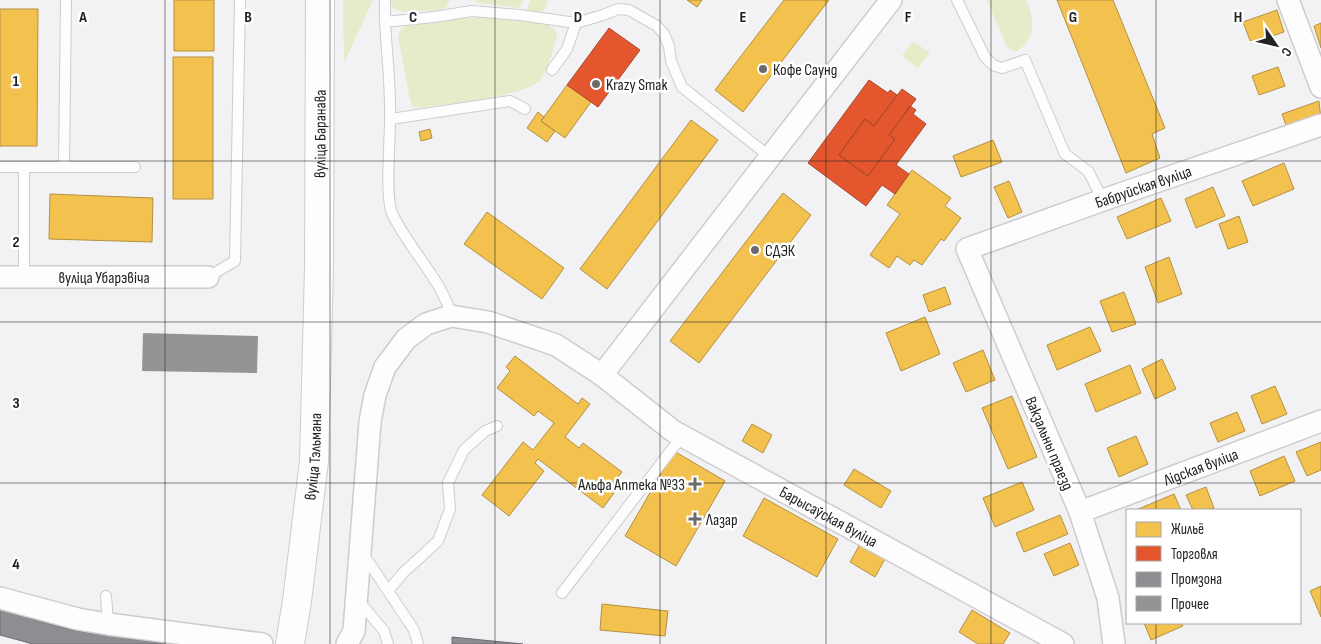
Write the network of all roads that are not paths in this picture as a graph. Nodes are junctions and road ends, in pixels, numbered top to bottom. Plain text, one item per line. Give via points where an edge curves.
1 (66, 0) edge
2 (240, 0) edge
3 (385, 0) edge
4 (891, 0) edge
5 (957, 0) edge
6 (1288, 0) edge
7 (320, 2) edge
8 (385, 22) junction
9 (576, 23) junction
10 (552, 70) dead end
11 (1321, 87) edge
12 (525, 109) dead end
13 (390, 120) junction
14 (1321, 125) edge
15 (770, 157) junction
16 (0, 167) edge
17 (24, 167) junction
18 (64, 167) junction
19 (135, 167) dead end
20 (1103, 200) junction
21 (967, 249) joint
22 (319, 268) joint
23 (0, 277) edge
24 (208, 277) joint
25 (24, 278) junction
26 (451, 316) junction
27 (602, 375) junction
28 (1321, 421) edge
29 (497, 426) dead end
30 (682, 436) junction
31 (1080, 512) junction
32 (360, 549) junction
33 (388, 591) junction
34 (562, 593) dead end
35 (106, 596) dead end
36 (0, 598) edge
37 (357, 598) junction
38 (108, 624) junction
39 (262, 644) edge
40 (290, 644) edge
41 (347, 644) edge
42 (388, 644) edge
43 (418, 644) edge
44 (1063, 644) edge
45 (1114, 644) edge

1 - 18 lane
2 - 24 lane via 235,261
3 - 8 lane
4 - 15 street
5 - 20 lane via 985,57 1002,68 1024,60 1066,154 1088,171
6 - 11 street
7 - 22 main road, вуліца Баранава
8 - 9 lane via 472,11
8 - 13 lane
9 - 10 lane via 567,50
9 - 15 lane via 618,10 629,10 657,26 669,46 671,62 682,87
12 - 13 lane via 510,101
13 - 26 lane via 392,212 448,303
14 - 20 street, Бабруйская вуліца
15 - 27 street
16 - 17 lane
17 - 18 lane
17 - 25 lane
18 - 19 lane
20 - 21 street, Бабруйская вуліца
21 - 31 street, Вакзальны праезд
22 - 40 main road, вуліца Тэльмана via 314,461
23 - 25 street, вуліца Убарэвіча
24 - 25 street, вуліца Убарэвіча
26 - 27 street, Барысаўская вуліца via 488,322 556,345
26 - 32 street via 426,324 406,339 385,366 370,422
27 - 30 street, Барысаўская вуліца
28 - 31 street, Лідская вуліца
29 - 33 lane via 485,431 464,450 448,483 450,509 438,541
30 - 34 lane
30 - 44 street, Барысаўская вуліца
31 - 45 street, Вакзальны праезд via 1108,598
32 - 33 lane
32 - 37 street
33 - 43 lane via 414,630
35 - 38 lane
36 - 38 street
37 - 41 street via 354,631
37 - 42 lane via 384,631
38 - 39 street

